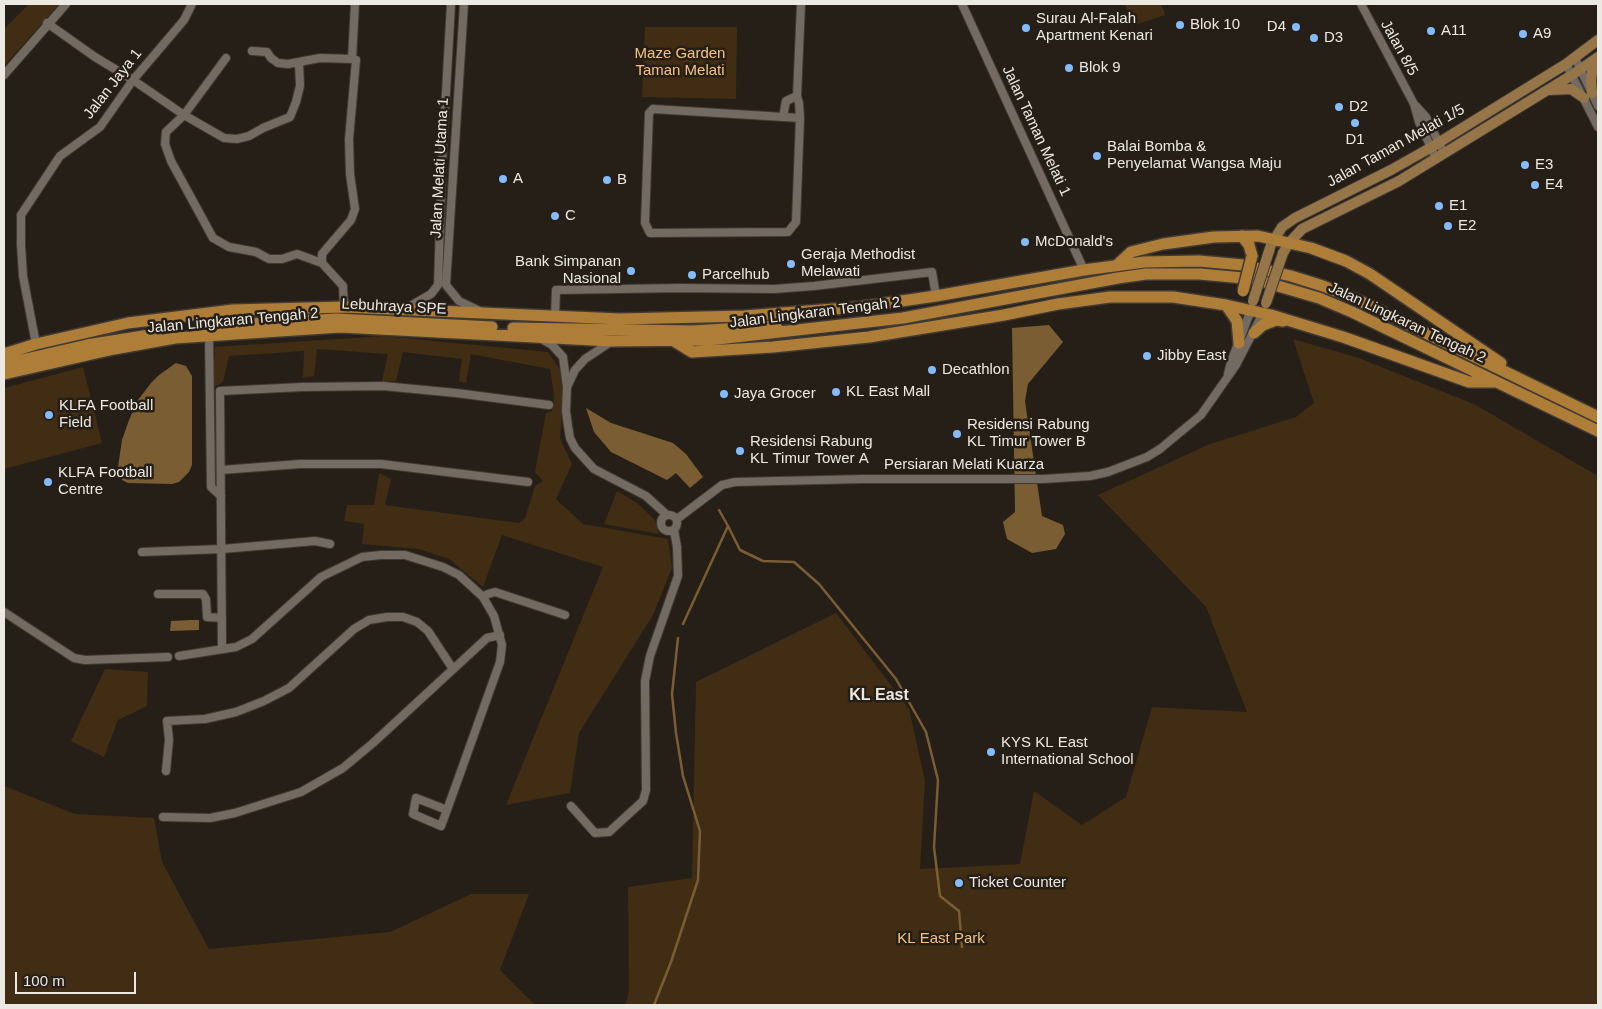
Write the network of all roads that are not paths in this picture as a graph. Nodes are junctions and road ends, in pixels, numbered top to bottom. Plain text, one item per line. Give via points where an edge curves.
1 (66, 4) edge
2 (192, 4) edge
3 (355, 4) edge
4 (452, 4) edge
5 (464, 4) edge
6 (801, 4) edge
7 (962, 4) edge
8 (1361, 4) edge
9 (47, 23) junction
10 (1598, 40) edge
11 (252, 51) dead end
12 (226, 58) dead end
13 (352, 59) junction
14 (1598, 59) edge
15 (1570, 61) junction
16 (299, 63) junction
17 (1576, 72) junction
18 (4, 75) edge
19 (133, 80) junction
20 (1546, 90) junction
21 (1588, 95) junction
22 (797, 96) junction
23 (1598, 106) edge
24 (184, 115) junction
25 (783, 117) junction
26 (800, 118) junction
27 (1598, 127) edge
28 (1434, 145) junction
29 (1440, 155) junction
30 (1282, 227) junction
31 (1242, 236) junction
32 (1258, 236) junction
33 (1272, 244) junction
34 (1286, 248) junction
35 (322, 263) junction
36 (1116, 266) junction
37 (1084, 270) junction
38 (936, 296) junction
39 (1222, 304) junction
40 (1252, 306) junction
41 (344, 307) junction
42 (405, 308) junction
43 (1264, 308) junction
44 (484, 313) junction
45 (555, 317) junction
46 (1294, 322) junction
47 (785, 332) junction
48 (1254, 333) junction
49 (209, 335) junction
50 (537, 337) junction
51 (612, 341) junction
52 (674, 341) junction
53 (1239, 343) junction
54 (36, 344) junction
55 (4, 354) edge
56 (4, 364) edge
57 (4, 374) edge
58 (1227, 379) junction
59 (1497, 382) junction
60 (1534, 386) junction
61 (567, 387) junction
62 (549, 405) dead end
63 (1598, 417) edge
64 (1598, 431) edge
65 (221, 470) junction
66 (528, 482) dead end
67 (221, 496) junction
68 (667, 515) junction
69 (677, 519) junction
70 (674, 530) junction
71 (330, 544) dead end
72 (222, 549) junction
73 (142, 552) dead end
74 (158, 594) dead end
75 (483, 597) junction
76 (4, 612) edge
77 (565, 615) dead end
78 (222, 618) junction
79 (500, 635) junction
80 (222, 649) junction
81 (180, 656) dead end
82 (168, 657) dead end
83 (453, 669) junction
84 (166, 771) dead end
85 (571, 806) dead end
86 (448, 810) junction
87 (163, 817) dead end

1 - 9 street
2 - 19 street, Jalan Jaya 1 via 184,20
3 - 13 street
4 - 42 street, Jalan Melati Utama 1 via 438,285 431,294
5 - 44 street, Jalan Melati Utama 1 via 446,286 459,301
6 - 22 street
7 - 37 street, Jalan Taman Melati 1
8 - 28 street, Jalan 8/5 via 1414,104 1426,117
9 - 18 street
9 - 19 street
10 - 15 main road, Jalan Taman Melati 1/5
11 - 16 street via 267,52 278,63
12 - 24 street
13 - 16 street via 320,58
13 - 35 street via 356,60 349,139 355,209 351,220 322,254
14 - 17 main road, Jalan Taman Melati 1/5
14 - 21 main road
15 - 17 street
15 - 28 main road, Jalan Taman Melati 1/5
16 - 24 street via 300,86 290,117 250,136 224,138
17 - 20 main road, Jalan Taman Melati 1/5
17 - 21 street
19 - 24 street
19 - 54 street, Jalan Jaya 1 via 100,127 60,156 21,215 23,276
20 - 21 main road via 1571,89
20 - 29 main road, Jalan Taman Melati 1/5
21 - 23 street
21 - 27 street
22 - 25 street via 786,102
22 - 26 street
24 - 35 street via 166,132 165,144 213,238 229,247 256,252 269,259 296,254
25 - 26 street
25 - 26 street via 653,109 649,114 645,223 650,233 788,232 796,222
28 - 29 street, Jalan 8/5
28 - 30 main road, Jalan Taman Melati 1/5
29 - 34 main road, Jalan Taman Melati 1/5 via 1399,180 1302,229
30 - 32 main road
30 - 33 main road, Jalan Taman Melati 1/5
31 - 32 highway
31 - 36 highway via 1163,244 1130,252
31 - 39 highway, bridge via 1252,256 1243,291 1238,298
32 - 33 highway
33 - 34 highway
33 - 40 main road, Jalan Taman Melati 1/5, bridge
34 - 43 main road, Jalan Taman Melati 1/5, bridge
34 - 60 highway via 1311,248 1370,274
35 - 41 street via 343,286
36 - 37 highway, Jalan Lingkaran Tengah 2
36 - 60 highway, Jalan Lingkaran Tengah 2 via 1199,260 1243,265 1291,276 1358,300
37 - 38 highway, Jalan Lingkaran Tengah 2
38 - 45 highway, Jalan Lingkaran Tengah 2 via 860,307 744,316
38 - 45 street via 932,272 774,289 556,290
39 - 40 highway
39 - 52 highway via 1174,297 1110,296 869,337 773,347 692,352
39 - 53 highway via 1237,321
40 - 43 highway
40 - 53 street, Persiaran Melati Kuarza
41 - 42 highway, Jalan Lingkaran Tengah 2
41 - 54 highway, Jalan Lingkaran Tengah 2 via 223,311 128,323
42 - 44 highway, Jalan Lingkaran Tengah 2
43 - 46 highway
43 - 48 street, Persiaran Melati Kuarza
44 - 45 highway, Jalan Lingkaran Tengah 2
46 - 48 highway via 1276,320
46 - 59 highway via 1469,382
47 - 52 highway, Jalan Lingkaran Tengah 2
47 - 56 highway, Lebuhraya SPE via 772,326 693,331 564,330 336,319 183,330 87,345
47 - 59 highway, Jalan Lingkaran Tengah 2 via 903,318 1146,274 1200,274 1254,279 1319,298
48 - 58 street, Persiaran Melati Kuarza
49 - 50 highway, Jalan Lingkaran Tengah 2 via 340,327
49 - 57 highway, Jalan Lingkaran Tengah 2 via 114,349
49 - 67 street via 211,487
50 - 51 highway, Jalan Lingkaran Tengah 2
50 - 61 street via 552,345 563,357
51 - 52 highway, Jalan Lingkaran Tengah 2
51 - 61 street via 575,370
53 - 58 street, Persiaran Melati Kuarza
54 - 55 highway, Jalan Lingkaran Tengah 2
58 - 69 street, Persiaran Melati Kuarza via 1201,414 1160,449 1108,472 1043,479 735,482 722,485
59 - 64 highway, Jalan Lingkaran Tengah 2
60 - 63 highway, Jalan Lingkaran Tengah 2
61 - 68 street via 568,426 575,448 594,469 646,496
62 - 65 street via 383,386 220,391
65 - 66 street via 300,464 381,464
65 - 67 street
67 - 72 street
68 - 69 street
68 - 70 street via 662,518 662,527
69 - 70 street
70 - 85 street via 678,576 650,656 645,682 646,790 643,801 609,832 595,834
71 - 72 street via 315,541
72 - 73 street
72 - 78 street
74 - 78 street via 203,594 207,617
75 - 77 street via 495,592
75 - 79 street
75 - 80 street via 459,575 444,567 405,555 362,558 321,576 252,639 236,647
76 - 82 street via 74,658
78 - 80 street
79 - 83 street via 487,638
79 - 86 street via 500,662
80 - 81 street
83 - 84 street via 428,631 417,622 402,617 369,620 354,629 289,688 264,701 236,712 167,721
83 - 87 street via 350,762 301,792 210,818
86 - 86 street via 441,826 413,814 416,798

